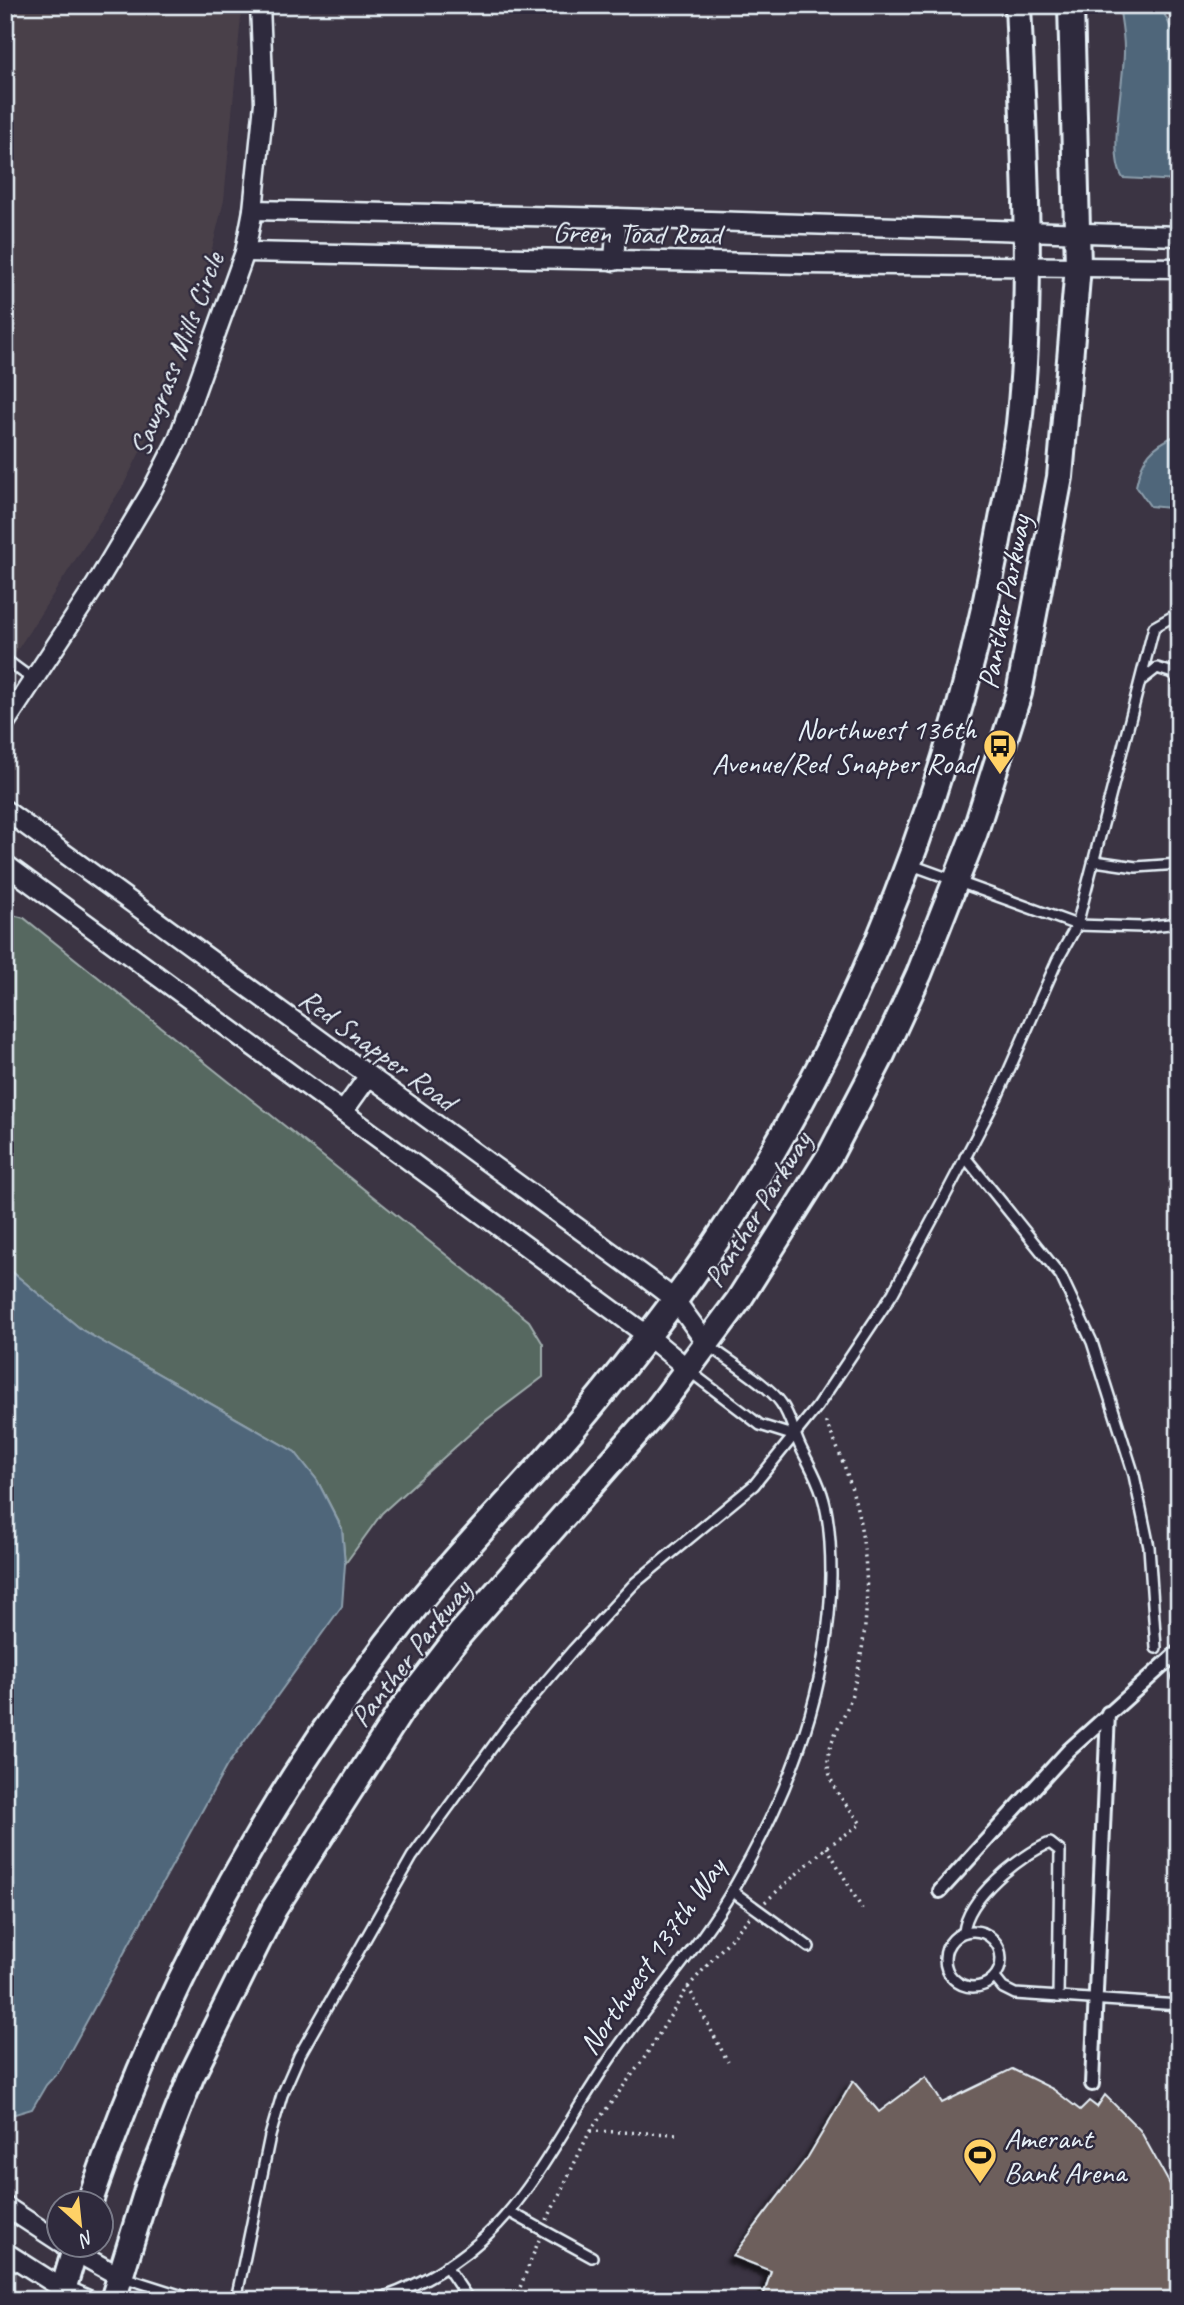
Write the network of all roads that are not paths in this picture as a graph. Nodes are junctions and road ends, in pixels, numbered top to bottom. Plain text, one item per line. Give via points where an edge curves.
1 (14, 5) edge
2 (260, 5) edge
3 (1017, 5) edge
4 (1071, 5) edge
5 (5, 11) edge
6 (253, 210) junction
7 (617, 218) junction
8 (1028, 232) junction
9 (1077, 233) junction
10 (1179, 236) edge
11 (245, 252) junction
12 (614, 261) junction
13 (1027, 265) junction
14 (1078, 266) junction
15 (1179, 268) edge
16 (1179, 613) edge
17 (5, 659) edge
18 (32, 679) junction
19 (1141, 681) junction
20 (1179, 684) edge
21 (5, 723) edge
22 (5, 810) edge
23 (1095, 861) junction
24 (908, 863) junction
25 (5, 864) edge
26 (1179, 864) edge
27 (956, 883) junction
28 (1179, 923) edge
29 (1077, 925) junction
30 (368, 1077) junction
31 (343, 1112) junction
32 (965, 1157) junction
33 (675, 1300) junction
34 (648, 1336) junction
35 (707, 1344) junction
36 (688, 1369) junction
37 (795, 1436) junction
38 (1156, 1648) dead end
39 (1179, 1651) edge
40 (1108, 1713) junction
41 (732, 1891) junction
42 (940, 1891) dead end
43 (964, 1932) junction
44 (808, 1947) dead end
45 (995, 1978) junction
46 (1058, 1997) junction
47 (1096, 2000) junction
48 (1179, 2005) edge
49 (1092, 2084) dead end
50 (94, 2190) edge
51 (5, 2206) edge
52 (510, 2212) junction
53 (46, 2232) edge
54 (5, 2252) edge
55 (592, 2257) dead end
56 (67, 2260) edge
57 (85, 2260) edge
58 (446, 2266) junction
59 (116, 2288) edge
60 (61, 2294) edge
61 (88, 2300) edge
62 (195, 2300) edge
63 (236, 2300) edge
64 (376, 2300) edge
65 (469, 2300) edge

1 - 5 lane
2 - 6 street, Sawgrass Mills Circle via 264,103
3 - 8 main road, Panther Parkway
4 - 9 main road, Panther Parkway
6 - 7 street, Green Toad Road
6 - 11 street, Sawgrass Mills Circle
7 - 8 street, Green Toad Road
7 - 12 street
8 - 9 street, Green Toad Road
8 - 13 main road, Panther Parkway
9 - 10 street, Green Toad Road
9 - 14 main road, Panther Parkway
11 - 12 street, Green Toad Road
11 - 18 street, Sawgrass Mills Circle via 178,439 95,586
12 - 13 street, Green Toad Road
13 - 14 street, Green Toad Road
13 - 24 main road, Panther Parkway via 1019,424 982,624
14 - 15 street, Green Toad Road
14 - 27 main road, Panther Parkway via 1060,477 1020,693
16 - 19 lane via 1154,627
17 - 18 lane
18 - 21 street, Sawgrass Mills Circle
19 - 20 lane via 1157,668 1173,674
19 - 23 lane
22 - 30 street, Red Snapper Road
23 - 26 lane via 1136,867
23 - 29 lane
24 - 27 lane
24 - 33 main road, Panther Parkway via 824,1057 745,1195
25 - 31 street
27 - 29 lane
27 - 35 main road, Panther Parkway via 897,1024 830,1155
28 - 29 lane
29 - 32 lane
30 - 31 street
30 - 33 street, Red Snapper Road
31 - 34 street
32 - 37 lane via 892,1293
32 - 38 lane via 1061,1276 1092,1342 1134,1475 1149,1548
33 - 34 main road, Panther Parkway
33 - 35 street, Red Snapper Road
34 - 36 street
34 - 50 main road, Panther Parkway via 585,1415 424,1596 293,1776 177,1984
35 - 36 main road, Panther Parkway
35 - 37 lane, Northwest 137th Way via 781,1402
36 - 37 lane via 760,1425
36 - 59 main road, Panther Parkway via 617,1458 460,1634 342,1798 274,1909 217,2021 164,2143
37 - 41 lane, Northwest 137th Way via 822,1495 831,1552 829,1633 824,1668 790,1774
37 - 63 lane via 754,1485 635,1583 573,1650 507,1727 412,1857 299,2056 282,2095
39 - 40 street
40 - 42 street
40 - 47 street
41 - 44 lane
41 - 52 lane, Northwest 137th Way via 589,2088 553,2154
43 - 45 lane via 985,1933 994,1939 1002,1958
43 - 45 lane via 955,1937 944,1955 949,1975 966,1987
43 - 46 lane via 965,1919 977,1899 1032,1850 1050,1843 1060,1851
45 - 46 lane via 1014,1994
46 - 47 lane
47 - 48 lane
47 - 49 street
51 - 53 street
52 - 55 lane
52 - 58 lane, Northwest 137th Way via 495,2230
54 - 60 street
56 - 60 main road
57 - 59 street
58 - 64 lane, Northwest 137th Way
58 - 65 lane
59 - 62 lane
60 - 61 street

